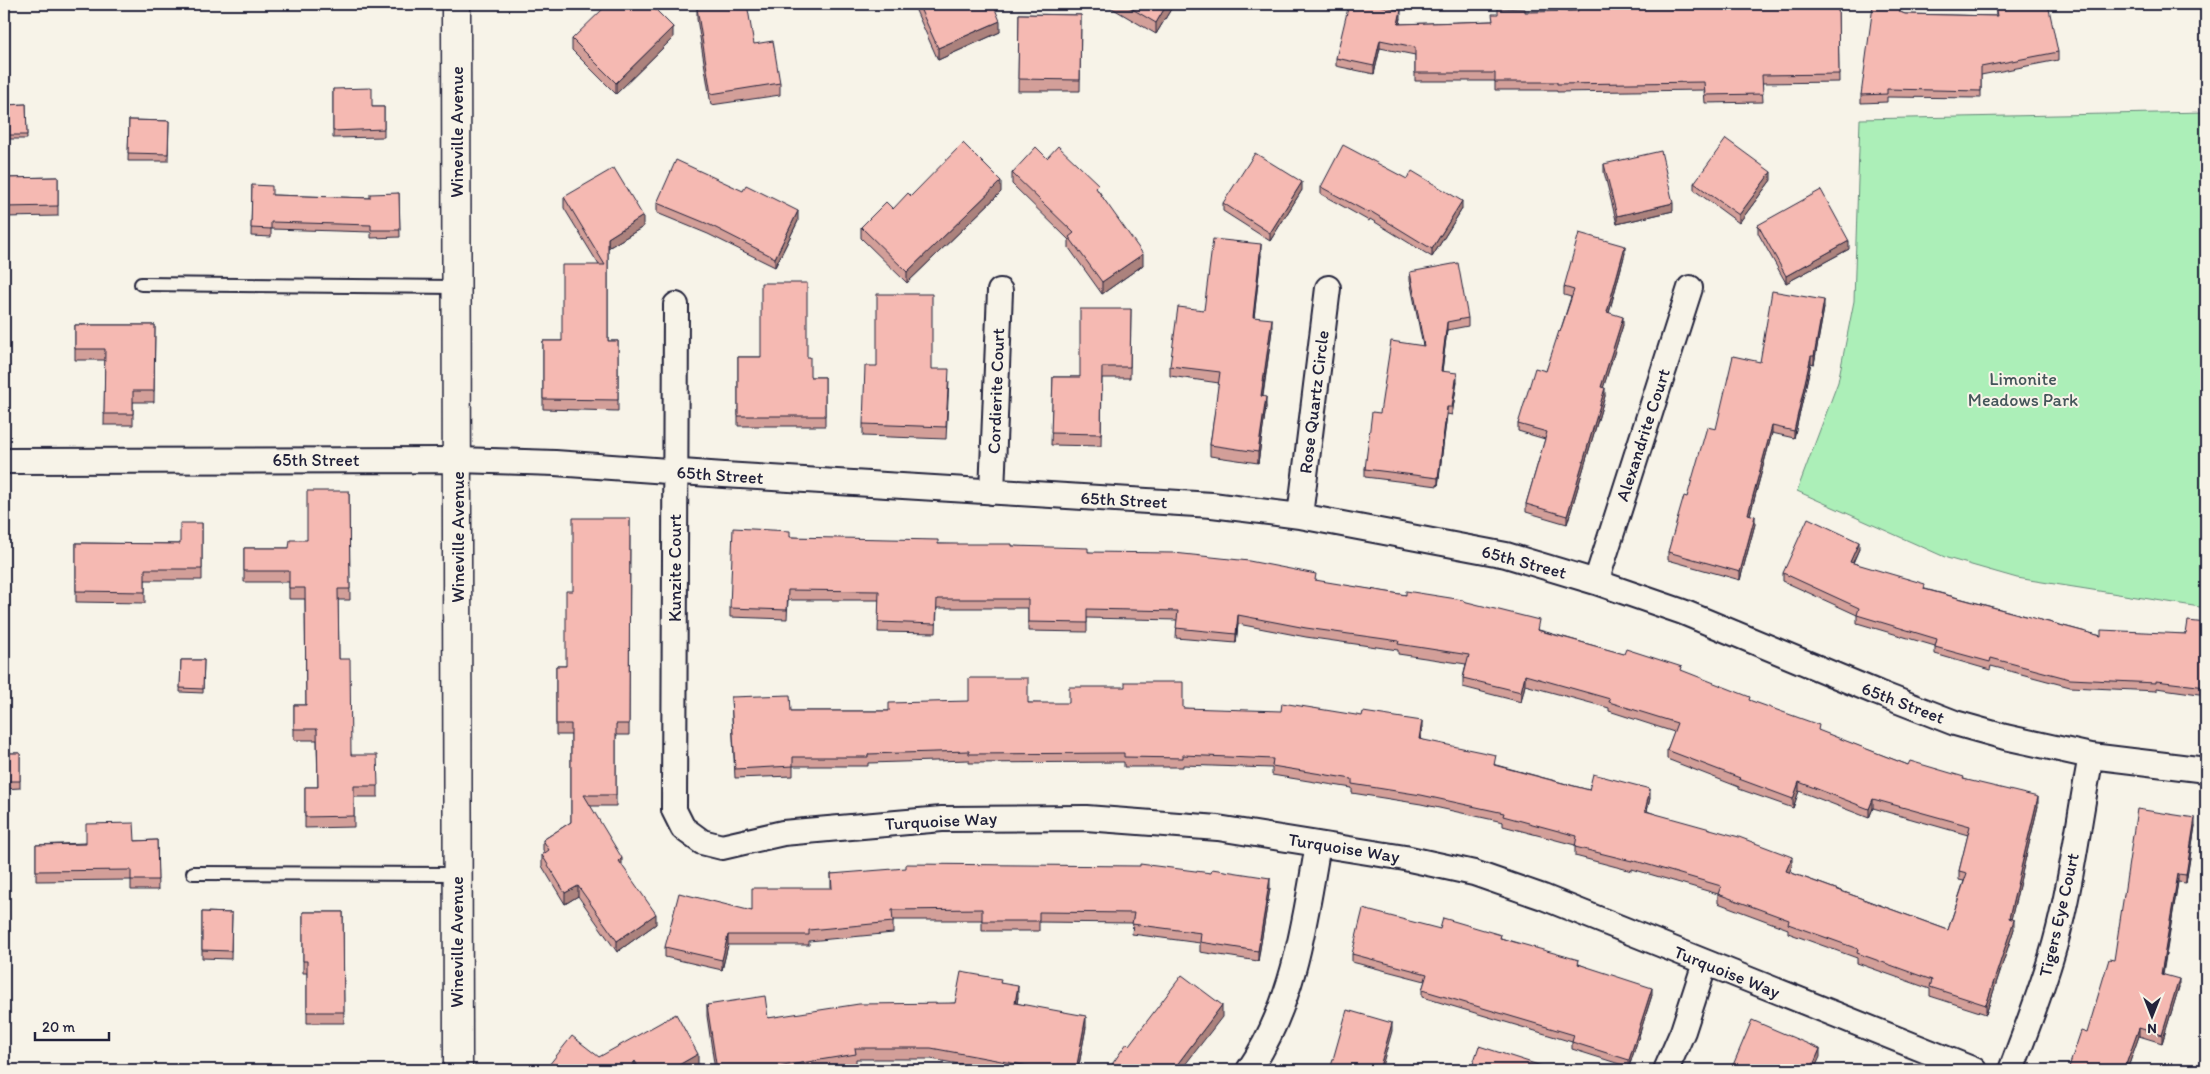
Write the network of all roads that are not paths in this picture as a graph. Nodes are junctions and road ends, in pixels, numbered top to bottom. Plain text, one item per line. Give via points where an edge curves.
1 (456, 4) edge
2 (141, 284) dead end
3 (457, 287) junction
4 (1328, 288) dead end
5 (1690, 288) dead end
6 (1000, 291) dead end
7 (676, 305) dead end
8 (458, 460) junction
9 (4, 461) edge
10 (676, 472) junction
11 (992, 492) junction
12 (1300, 516) junction
13 (1596, 582) junction
14 (2090, 756) junction
15 (2206, 770) edge
16 (683, 828) joint
17 (1318, 844) junction
18 (193, 873) dead end
19 (457, 874) junction
20 (1705, 963) junction
21 (458, 1070) edge
22 (1250, 1070) edge
23 (1666, 1070) edge
24 (1974, 1070) edge
25 (2011, 1070) edge

1 - 3 street, Wineville Avenue
2 - 3 lane
3 - 8 street, Wineville Avenue
4 - 12 street, Rose Quartz Circle
5 - 13 street, Alexandrite Court
6 - 11 street, Cordierite Court
7 - 10 street, Kunzite Court
8 - 9 street, 65th Street
8 - 10 street, 65th Street via 555,462
8 - 19 street, Wineville Avenue
10 - 11 street, 65th Street
10 - 16 street, Kunzite Court via 674,810
11 - 12 street, 65th Street via 1212,505
12 - 13 street, 65th Street via 1506,556
13 - 14 street, 65th Street via 1683,612 1954,723
14 - 15 street, 65th Street
14 - 25 street, Tigers Eye Court via 2068,888 2055,943 2041,992
16 - 17 street, Turquoise Way via 702,842 722,847 783,832 942,819 1086,818 1218,828
17 - 20 street, Turquoise Way via 1474,873 1543,897
17 - 22 street via 1295,966 1266,1046
18 - 19 lane
19 - 21 street, Wineville Avenue
20 - 23 street via 1683,1031
20 - 24 street, Turquoise Way

